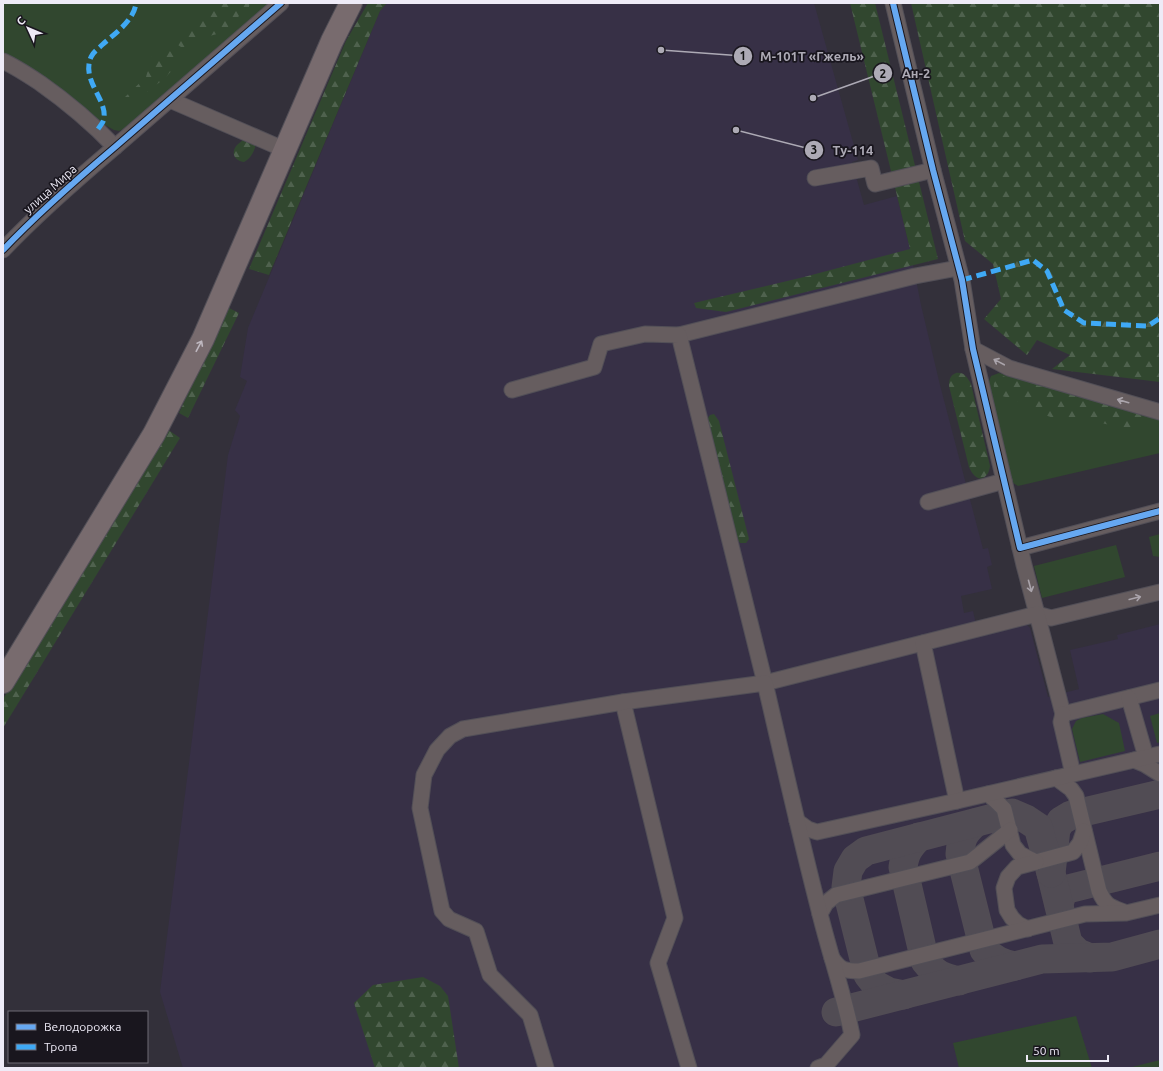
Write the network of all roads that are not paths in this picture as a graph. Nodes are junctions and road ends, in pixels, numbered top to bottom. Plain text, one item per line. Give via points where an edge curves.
1 (281, 3) edge
2 (337, 3) edge
3 (351, 3) edge
4 (893, 3) edge
5 (3, 61) edge
6 (170, 100) junction
7 (274, 145) junction
8 (115, 147) junction
9 (933, 170) junction
10 (815, 178) dead end
11 (3, 250) edge
12 (958, 268) junction
13 (679, 335) junction
14 (973, 349) junction
15 (512, 390) dead end
16 (1160, 412) edge
17 (1004, 481) junction
18 (928, 502) dead end
19 (1160, 511) edge
20 (1020, 548) junction
21 (1160, 592) edge
22 (1037, 614) junction
23 (923, 643) junction
24 (3, 657) edge
25 (3, 682) edge
26 (765, 683) junction
27 (1160, 690) edge
28 (1129, 698) junction
29 (622, 702) junction
30 (1063, 714) junction
31 (1147, 757) edge
32 (1079, 773) junction
33 (1160, 774) edge
34 (1056, 778) junction
35 (1018, 787) junction
36 (988, 794) junction
37 (1076, 796) junction
38 (957, 802) junction
39 (1004, 809) junction
40 (797, 821) junction
41 (1084, 831) junction
42 (1008, 837) junction
43 (1073, 852) junction
44 (1036, 862) junction
45 (1093, 866) junction
46 (1099, 891) junction
47 (1160, 905) edge
48 (1008, 910) junction
49 (1126, 913) junction
50 (820, 914) junction
51 (1085, 914) junction
52 (1028, 929) junction
53 (995, 937) junction
54 (830, 956) junction
55 (546, 1068) edge
56 (689, 1068) edge
57 (818, 1068) edge

1 - 6 street, улица Мира
2 - 7 highway
25 -> 3 highway via 154,434 203,339 332,41
4 - 9 street
5 - 8 street via 63,99
6 - 7 street
6 - 8 street, улица Мира
7 - 24 highway via 222,268 158,398
8 - 11 street, улица Мира
9 - 10 street via 875,184 871,168
9 - 12 street
12 - 13 street via 915,276
12 - 14 street
13 - 15 street via 645,334 601,344 594,367
13 - 26 street
16 -> 14 street via 1009,368
14 - 17 street
17 - 18 street
17 - 20 street
19 - 20 street
20 -> 22 street
22 -> 21 street via 1052,618
22 - 23 street
22 - 30 street
23 - 26 street
23 - 38 street
26 - 29 street
26 - 40 street
27 - 28 street
28 - 30 street
28 - 31 street
29 - 55 street via 463,729 450,736 437,750 424,775 420,808 442,911 449,919 476,931 490,975 530,1015
29 - 56 street via 675,918 658,963
30 - 32 street via 1061,722
31 - 32 street
31 - 33 street via 1144,764
32 - 34 street
32 - 37 street
34 - 35 street
34 - 37 street
35 - 36 street
35 - 39 street
36 - 38 street
36 - 39 street
37 - 41 street
38 - 40 street via 817,832 808,830
39 - 42 street
40 - 50 street
41 - 43 street via 1080,843
41 - 45 street
42 - 44 street via 1020,854
42 - 50 street via 970,862 836,895 826,903
43 - 44 street
43 - 45 street
44 - 48 street via 1017,867 1008,877 1004,888
45 - 46 street
46 - 49 street via 1111,907
46 - 51 street via 1098,900
47 - 49 street
48 - 52 street via 1018,924
48 - 53 street via 1007,921
49 - 51 street
50 - 54 street
51 - 52 street
52 - 53 street
53 - 54 street via 858,971 847,971 837,965
54 - 57 street via 852,1035 826,1065

